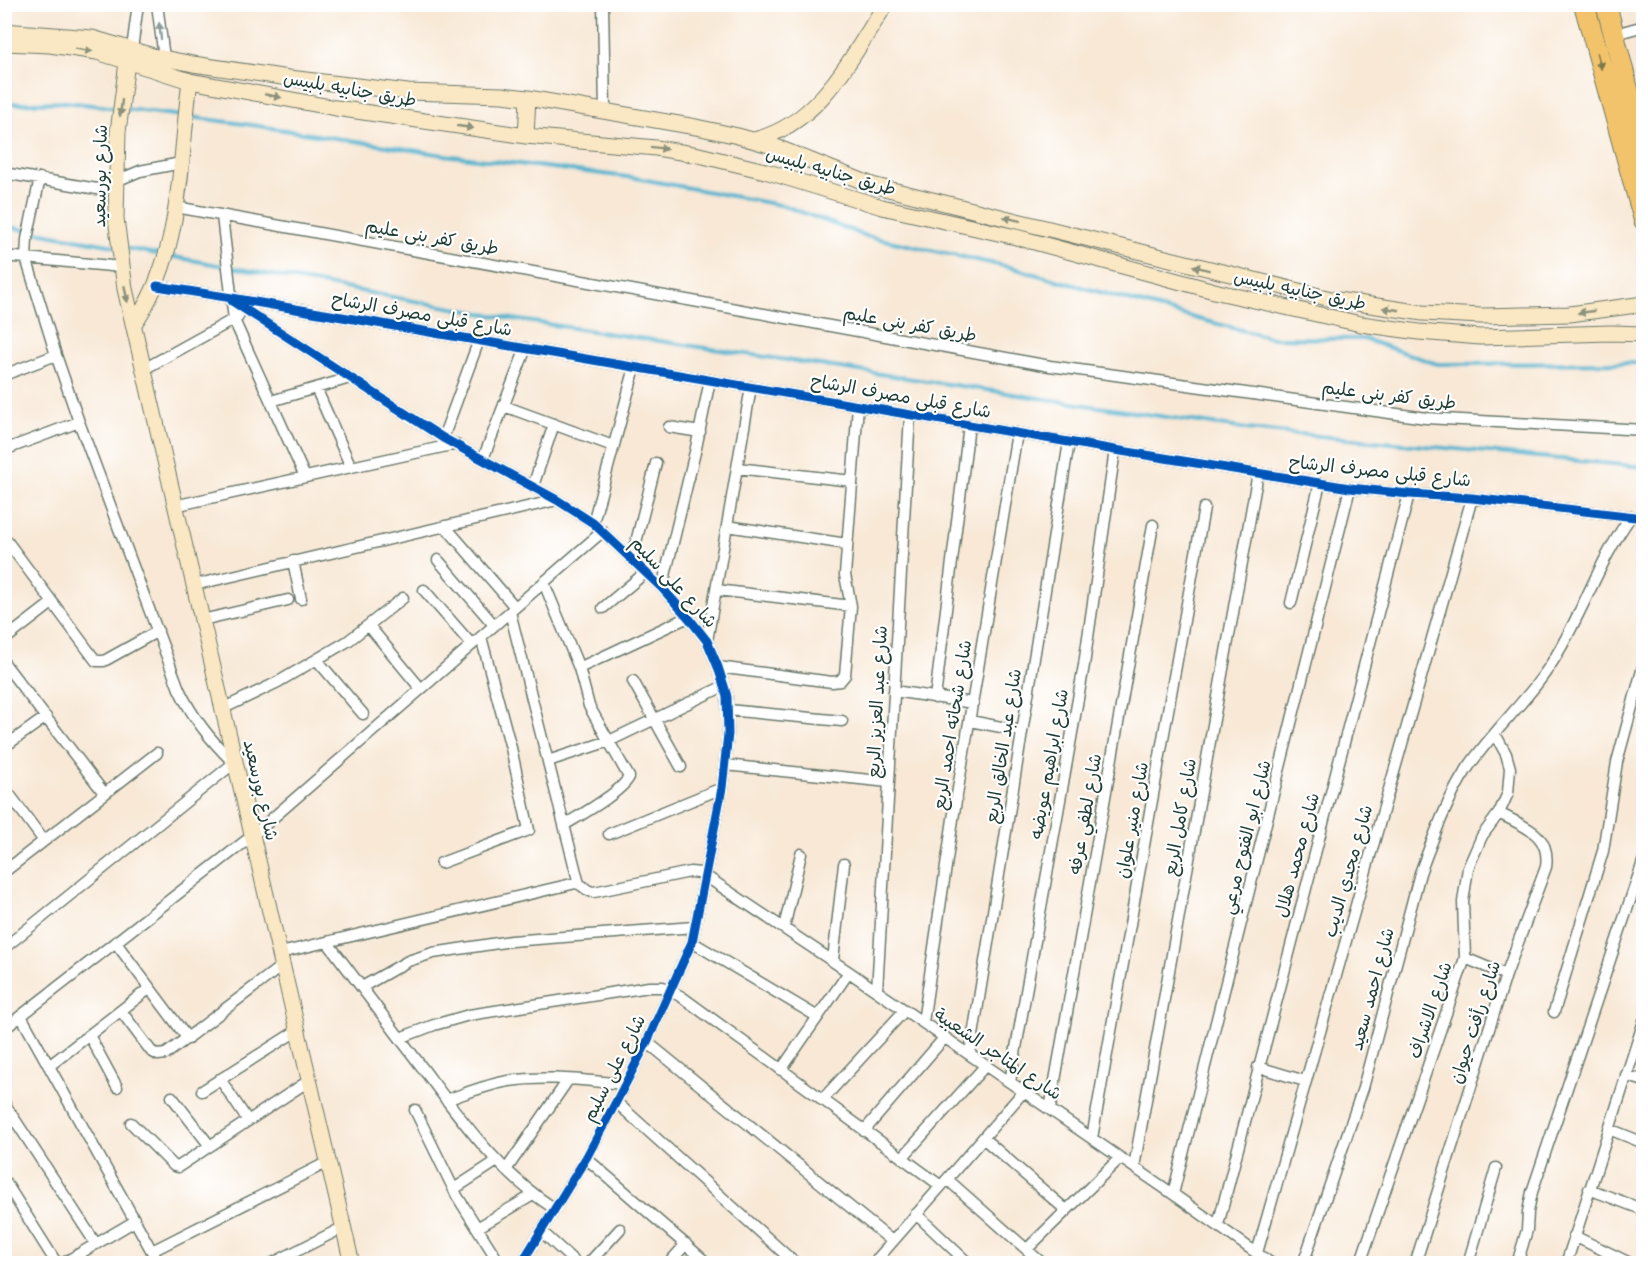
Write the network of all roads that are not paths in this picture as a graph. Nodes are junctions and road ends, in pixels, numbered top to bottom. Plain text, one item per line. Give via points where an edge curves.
1 (138, 4) edge
2 (157, 4) edge
3 (603, 4) edge
4 (886, 4) edge
5 (1584, 4) edge
6 (1605, 4) edge
7 (1644, 26) edge
8 (4, 31) edge
9 (1615, 34) junction
10 (4, 43) edge
11 (129, 56) junction
12 (164, 58) junction
13 (189, 88) junction
14 (528, 98) junction
15 (605, 111) junction
16 (526, 136) junction
17 (753, 140) junction
18 (776, 147) junction
19 (1644, 151) edge
20 (181, 163) junction
21 (765, 171) junction
22 (4, 173) edge
23 (40, 178) junction
24 (118, 180) junction
25 (176, 207) junction
26 (222, 216) junction
27 (1644, 220) edge
28 (4, 256) edge
29 (26, 258) junction
30 (122, 265) junction
31 (1223, 274) junction
32 (156, 286) junction
33 (1218, 292) junction
34 (231, 295) junction
35 (1644, 304) edge
36 (244, 310) junction
37 (234, 320) junction
38 (134, 324) junction
39 (1644, 334) edge
40 (479, 340) junction
41 (526, 348) junction
42 (56, 355) junction
43 (635, 367) junction
44 (144, 369) junction
45 (4, 375) edge
46 (350, 378) junction
47 (710, 380) junction
48 (751, 387) junction
49 (316, 388) junction
50 (271, 401) junction
51 (504, 406) junction
52 (858, 406) junction
53 (910, 415) junction
54 (80, 422) junction
55 (554, 424) junction
56 (969, 425) junction
57 (669, 427) dead end
58 (1644, 430) edge
59 (700, 432) junction
60 (1017, 433) junction
61 (443, 438) junction
62 (1069, 442) junction
63 (456, 444) junction
64 (614, 446) junction
65 (4, 450) edge
66 (1115, 450) junction
67 (483, 459) junction
68 (656, 463) dead end
69 (351, 467) junction
70 (737, 468) junction
71 (1258, 473) junction
72 (305, 477) junction
73 (852, 481) junction
74 (1320, 483) junction
75 (533, 486) junction
76 (1350, 488) junction
77 (1409, 494) junction
78 (1472, 498) junction
79 (557, 500) junction
80 (174, 507) junction
81 (1204, 508) dead end
82 (1631, 516) junction
83 (1644, 518) edge
84 (593, 523) junction
85 (1153, 525) dead end
86 (445, 526) junction
87 (727, 526) junction
88 (603, 531) junction
89 (5, 537) edge
90 (847, 544) junction
91 (632, 558) junction
92 (438, 560) dead end
93 (293, 561) junction
94 (646, 572) junction
95 (544, 583) junction
96 (194, 585) junction
97 (662, 588) junction
98 (424, 590) dead end
99 (717, 590) junction
100 (403, 598) dead end
101 (301, 599) dead end
102 (288, 600) dead end
103 (52, 603) junction
104 (1291, 603) dead end
105 (851, 606) junction
106 (603, 608) dead end
107 (513, 609) junction
108 (688, 617) junction
109 (202, 620) junction
110 (494, 625) junction
111 (369, 626) junction
112 (158, 631) junction
113 (482, 637) junction
114 (4, 640) edge
115 (707, 641) junction
116 (472, 645) junction
117 (317, 660) junction
118 (4, 663) edge
119 (1644, 663) edge
120 (718, 667) junction
121 (579, 668) junction
122 (633, 681) dead end
123 (724, 686) junction
124 (421, 689) junction
125 (894, 691) junction
126 (935, 698) junction
127 (973, 703) junction
128 (222, 709) junction
129 (728, 710) junction
130 (363, 714) dead end
131 (46, 717) junction
132 (654, 719) junction
133 (970, 721) junction
134 (842, 722) dead end
135 (1022, 731) junction
136 (1495, 734) junction
137 (609, 741) junction
138 (4, 747) edge
139 (157, 753) dead end
140 (548, 761) junction
141 (234, 764) junction
142 (725, 765) junction
143 (681, 767) dead end
144 (889, 782) junction
145 (4, 787) edge
146 (722, 788) junction
147 (104, 794) junction
148 (1499, 813) junction
149 (564, 825) junction
150 (609, 834) dead end
151 (252, 837) junction
152 (44, 841) junction
153 (801, 854) dead end
154 (1644, 859) edge
155 (441, 863) dead end
156 (844, 864) dead end
157 (4, 872) edge
158 (705, 874) junction
159 (579, 884) junction
160 (694, 927) junction
161 (784, 928) junction
162 (692, 942) junction
163 (116, 943) junction
164 (328, 943) junction
165 (4, 948) edge
166 (1465, 958) junction
167 (281, 959) junction
168 (832, 960) junction
169 (849, 972) junction
170 (1506, 975) junction
171 (362, 987) junction
172 (150, 988) junction
173 (670, 990) junction
174 (877, 991) junction
175 (905, 1010) junction
176 (121, 1011) junction
177 (1554, 1012) dead end
178 (21, 1016) junction
179 (818, 1017) junction
180 (923, 1022) junction
181 (1643, 1022) edge
182 (4, 1029) edge
183 (298, 1030) junction
184 (89, 1035) junction
185 (945, 1037) junction
186 (400, 1038) junction
187 (188, 1039) junction
188 (647, 1042) junction
189 (970, 1054) junction
190 (986, 1065) junction
191 (49, 1066) junction
192 (1258, 1067) junction
193 (781, 1070) junction
194 (1626, 1075) junction
195 (220, 1079) junction
196 (310, 1080) junction
197 (568, 1080) junction
198 (1305, 1081) junction
199 (1644, 1081) edge
200 (1010, 1082) junction
201 (625, 1084) junction
202 (117, 1086) dead end
203 (202, 1091) dead end
204 (1024, 1091) junction
205 (172, 1097) dead end
206 (446, 1100) junction
207 (822, 1100) junction
208 (616, 1102) junction
209 (4, 1103) edge
210 (1050, 1109) junction
211 (415, 1110) dead end
212 (248, 1121) junction
213 (131, 1123) dead end
214 (1609, 1129) junction
215 (864, 1131) junction
216 (983, 1138) junction
217 (1092, 1138) junction
218 (1644, 1143) edge
219 (210, 1146) junction
220 (586, 1158) junction
221 (902, 1158) junction
222 (1120, 1158) junction
223 (498, 1161) junction
224 (328, 1162) junction
225 (1134, 1167) junction
226 (1496, 1168) dead end
227 (506, 1170) junction
228 (4, 1180) edge
229 (944, 1182) junction
230 (454, 1189) junction
231 (1589, 1189) junction
232 (1173, 1194) junction
233 (533, 1195) junction
234 (555, 1209) junction
235 (1066, 1210) junction
236 (1644, 1210) edge
237 (916, 1214) junction
238 (135, 1221) junction
239 (1218, 1225) junction
240 (344, 1227) junction
241 (477, 1228) junction
242 (620, 1228) dead end
243 (541, 1231) junction
244 (1574, 1236) junction
245 (892, 1241) junction
246 (96, 1244) junction
247 (686, 1244) junction
248 (1027, 1249) junction
249 (152, 1251) junction
250 (1257, 1253) junction
251 (879, 1261) edge
252 (59, 1263) edge
253 (159, 1263) edge
254 (271, 1263) edge
255 (352, 1263) edge
256 (500, 1263) edge
257 (521, 1263) edge
258 (577, 1263) edge
259 (588, 1263) edge
260 (668, 1263) edge
261 (708, 1263) edge
262 (796, 1263) edge
263 (969, 1263) edge
264 (1043, 1263) edge
265 (1272, 1263) edge
266 (1303, 1263) edge
267 (1360, 1263) edge
268 (1415, 1263) edge
269 (1468, 1263) edge
270 (1517, 1263) edge
271 (1566, 1263) edge
272 (1632, 1263) edge

1 - 11 street
12 -> 2 street
3 - 15 street
4 - 17 main road, طريق جنابيه بلبيس via 817,103 784,129
5 -> 27 highway
6 - 9 highway
7 - 9 street
8 - 11 main road, طريق جنابيه بلبيس via 92,38
9 - 19 highway
10 -> 11 main road, طريق جنابيه بلبيس
11 - 12 main road, طريق جنابيه بلبيس
11 - 13 main road, طريق جنابيه بلبيس
11 -> 24 main road, شارع بورسعيد via 118,132
12 - 14 main road, طريق جنابيه بلبيس via 381,89
13 -> 16 main road, طريق جنابيه بلبيس
13 - 20 main road
14 - 15 main road, طريق جنابيه بلبيس
14 - 16 main road
15 - 17 main road, طريق جنابيه بلبيس
16 -> 21 main road, طريق جنابيه بلبيس via 678,151
17 - 18 main road, طريق جنابيه بلبيس
18 - 21 main road via 775,158
31 -> 18 main road, طريق جنابيه بلبيس via 872,185
20 - 24 street
20 - 25 main road
21 - 33 main road, طريق جنابيه بلبيس via 873,205 1016,237
22 - 23 street
23 - 24 street via 94,189
23 - 29 street
24 - 30 main road, شارع بورسعيد via 116,218
25 - 26 street, طريق كفر بنى عليم
25 - 32 main road via 164,267
26 - 34 street
26 - 58 street, طريق كفر بنى عليم via 1050,366 1426,418
28 - 29 street
29 - 30 street
29 - 42 street
30 -> 38 main road, شارع بورسعيد
31 - 33 main road
35 -> 31 main road, طريق جنابيه بلبيس via 1551,315 1452,315 1331,299
32 - 34 street, شارع قبلى مصرف الرشاح
32 - 38 main road
33 - 39 main road, طريق جنابيه بلبيس via 1340,320 1419,332 1480,337
34 - 36 street, شارع على سليم
34 - 37 street
34 - 40 street, شارع قبلى مصرف الرشاح
36 - 37 street
36 - 46 street, شارع على سليم
37 - 44 street
37 - 50 street
38 - 44 main road, شارع بورسعيد
40 - 41 street, شارع قبلى مصرف الرشاح
40 - 61 street
41 - 43 street, شارع قبلى مصرف الرشاح
41 - 51 street
42 - 45 street
42 - 54 street
43 - 47 street, شارع قبلى مصرف الرشاح
43 - 64 street
44 - 80 main road, شارع بورسعيد
46 - 49 street
46 - 61 street, شارع على سليم
47 - 48 street, شارع قبلى مصرف الرشاح
47 - 59 street
48 - 52 street, شارع قبلى مصرف الرشاح
48 - 70 street
49 - 50 street
49 - 69 street
50 - 72 street
51 - 55 street
51 - 67 street
52 - 53 street, شارع قبلى مصرف الرشاح
52 - 73 street
53 - 56 street, شارع قبلى مصرف الرشاح
53 - 125 street, شارع عبد العزيز الربع
54 - 65 street
54 - 112 street
55 - 64 street
55 - 75 street
56 - 60 street, شارع قبلى مصرف الرشاح
56 - 126 street
57 - 59 street
59 - 97 street
60 - 62 street, شارع قبلى مصرف الرشاح
60 - 127 street, شارع شحاته احمد الربع
61 - 63 street, شارع على سليم
62 - 66 street, شارع قبلى مصرف الرشاح
62 - 135 street, شارع عبد الخالق الربع
63 - 67 street, شارع على سليم
63 - 69 street
64 - 84 street
66 - 71 street, شارع قبلى مصرف الرشاح
66 - 200 street, شارع ابراهيم عويضه via 1084,665
67 - 75 street, شارع على سليم
68 - 91 street
69 - 72 street
70 - 73 street
70 - 87 street
71 - 74 street, شارع قبلى مصرف الرشاح
71 - 225 street, شارع كامل الربع
72 - 80 street
73 - 90 street
74 - 76 street, شارع قبلى مصرف الرشاح
74 - 104 street
75 - 79 street, شارع على سليم
76 - 77 street, شارع قبلى مصرف الرشاح
76 - 232 street, شارع ابو الفتوح مرعي
77 - 78 street, شارع قبلى مصرف الرشاح
77 - 192 street, شارع محمد هلال
78 - 82 street, شارع قبلى مصرف الرشاح
78 - 198 street, شارع مجدي الديب
79 - 84 street, شارع على سليم
79 - 86 street
80 - 96 main road, شارع بورسعيد
81 - 217 street, شارع منير علوان
82 - 83 street, شارع قبلى مصرف الرشاح
82 - 136 street, شارع احمد سعيد via 1604,559 1560,650
84 - 88 street, شارع على سليم
85 - 210 street, شارع لطفي عرفه
86 - 93 street
86 - 107 street
87 - 90 street
87 - 99 street
88 - 91 street, شارع على سليم
88 - 95 street
89 - 103 street
90 - 105 street via 845,585
91 - 94 street, شارع على سليم
92 - 110 street
93 - 96 street
93 - 101 street
94 - 97 street, شارع على سليم
94 - 106 street
95 - 107 street
95 - 121 street
96 - 109 main road, شارع بورسعيد
97 - 108 street, شارع على سليم
98 - 116 street
99 - 105 street
99 - 115 street
100 - 111 street
102 - 109 street
103 - 112 street via 99,662
103 - 114 street
105 - 120 street via 845,675 840,681
107 - 110 street
107 - 140 street
108 - 115 street, شارع على سليم
108 - 121 street
109 - 128 main road, شارع بورسعيد
110 - 113 street
111 - 117 street
111 - 124 street
112 - 141 street via 189,711 202,731
113 - 116 street
113 - 155 street via 529,830
115 - 120 street, شارع على سليم
116 - 124 street
117 - 128 street
117 - 130 street
118 - 131 street
119 - 177 street via 1617,762 1603,851
120 - 123 street, شارع على سليم
121 - 137 street via 589,706
122 - 132 street
123 - 129 street, شارع على سليم
123 - 132 street
124 - 151 street
125 - 126 street
125 - 144 street, شارع عبد العزيز الربع
126 - 127 street
127 - 133 street, شارع شحاته احمد الربع
128 - 141 main road, شارع بورسعيد
129 - 134 street
129 - 142 street, شارع على سليم
131 - 138 street
131 - 147 street
132 - 137 street
132 - 143 street
133 - 135 street
133 - 180 street, شارع شحاته احمد الربع
135 - 189 street, شارع عبد الخالق الربع
136 - 148 street, شارع الاشراف via 1510,768 1508,793
136 - 266 street, شارع احمد سعيد via 1464,775 1420,873 1363,1088
137 - 140 street
137 - 149 street via 628,780
139 - 147 street
140 - 149 street
141 - 151 main road, شارع بورسعيد
141 - 165 street
142 - 144 street
142 - 146 street, شارع على سليم
144 - 174 street, شارع عبد العزيز الربع
145 - 152 street
146 - 150 street
146 - 158 street, شارع على سليم
147 - 152 street
148 - 166 street, شارع الاشراف via 1473,854 1466,879
148 - 170 street, شارع رأفت حيوان via 1535,833 1548,857
149 - 159 street
151 - 163 street
151 - 167 main road, شارع بورسعيد
152 - 157 street
153 - 161 street
154 - 270 street via 1532,1192
156 - 168 street
158 - 159 street via 690,872 594,892
158 - 160 street, شارع على سليم
158 - 161 street, شارع المتاجر الشعبية
159 - 164 street
160 - 162 street, شارع على سليم
160 - 171 street via 511,941 433,953 408,961
161 - 168 street, شارع المتاجر الشعبية
162 - 173 street, شارع على سليم
162 - 179 street
163 - 172 street
163 - 178 street
164 - 167 street
164 - 171 street
166 - 170 street
166 - 267 street, شارع الاشراف
167 - 183 main road, شارع بورسعيد
167 - 187 street
168 - 169 street, شارع المتاجر الشعبية
169 - 174 street, شارع المتاجر الشعبية
169 - 179 street
170 - 268 street, شارع رأفت حيوان
171 - 186 street
172 - 176 street
172 - 187 street
173 - 186 street via 657,986 504,1008 451,1020
173 - 188 street, شارع على سليم
173 - 193 street
174 - 175 street, شارع المتاجر الشعبية
175 - 180 street, شارع المتاجر الشعبية
175 - 207 street
176 - 184 street
176 - 187 street via 158,1055
178 - 182 street
178 - 191 street
179 - 193 street
180 - 185 street, شارع المتاجر الشعبية
181 - 194 street
183 - 195 street
183 - 196 main road, شارع بورسعيد
184 - 191 street
184 - 202 street
185 - 189 street, شارع المتاجر الشعبية
185 - 215 street
186 - 206 street
188 - 201 street, شارع على سليم
188 - 245 street
189 - 190 street, شارع المتاجر الشعبية
190 - 200 street, شارع المتاجر الشعبية
190 - 221 street
191 - 238 street
192 - 198 street
192 - 239 street, شارع محمد هلال
193 - 207 street
194 - 199 street
194 - 214 street
195 - 203 street
195 - 212 street
196 - 212 street
196 - 224 main road, شارع بورسعيد
197 - 201 street
197 - 206 street via 507,1082
197 - 227 street
198 - 250 street, شارع مجدي الديب
200 - 204 street, شارع المتاجر الشعبية
201 - 208 street, شارع على سليم
204 - 210 street, شارع المتاجر الشعبية
204 - 216 street
205 - 219 street
206 - 223 street
207 - 215 street
208 - 220 street, شارع على سليم
208 - 262 street
209 - 246 street
210 - 217 street, شارع المتاجر الشعبية
211 - 230 street
212 - 219 street
213 - 219 street via 174,1166
214 - 218 street
214 - 231 street
215 - 221 street
216 - 229 street
216 - 235 street
217 - 222 street, شارع المتاجر الشعبية
220 - 234 street, شارع على سليم
220 - 247 street
221 - 229 street
222 - 225 street, شارع المتاجر الشعبية
222 - 235 street
223 - 227 street
223 - 230 street
224 - 240 main road, شارع بورسعيد
224 - 249 street
225 - 232 street, شارع المتاجر الشعبية
226 - 269 street
227 - 233 street
228 - 252 street
229 - 237 street
229 - 248 street
230 - 241 street
231 - 236 street
231 - 244 street
232 - 239 street, شارع المتاجر الشعبية
233 - 234 street
233 - 241 street
234 - 243 street, شارع على سليم
235 - 248 street
237 - 245 street
237 - 263 street
238 - 246 street
238 - 249 street
239 - 250 street, شارع المتاجر الشعبية
240 - 254 street
240 - 255 main road, شارع بورسعيد
241 - 256 street
242 - 259 street
243 - 257 street, شارع على سليم
243 - 258 street
244 - 271 street
244 - 272 street
245 - 251 street
246 - 252 street
247 - 260 street
247 - 261 street
248 - 264 street
249 - 253 street
250 - 265 street, شارع المتاجر الشعبية

